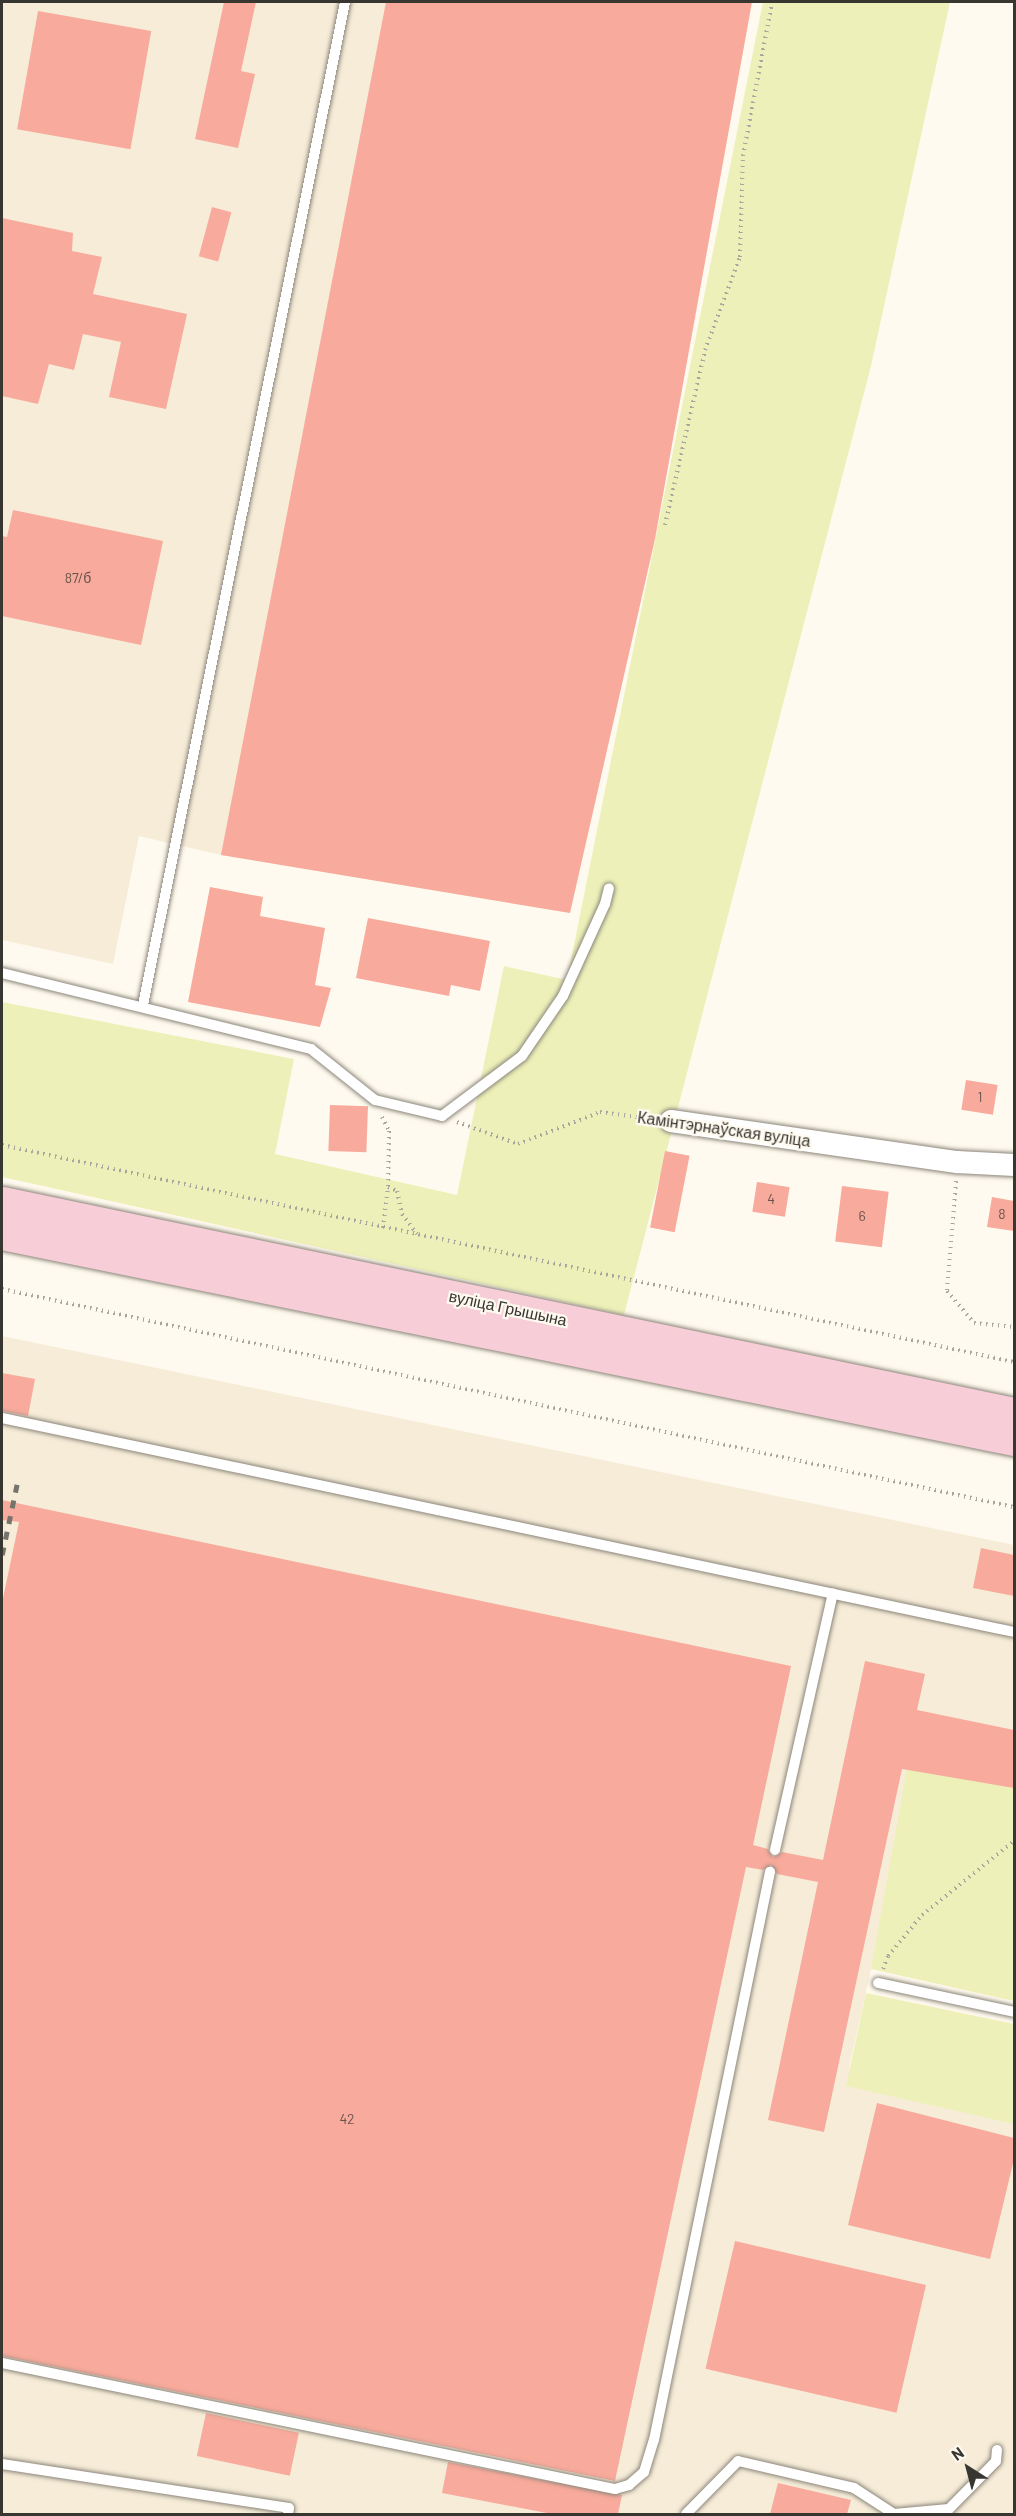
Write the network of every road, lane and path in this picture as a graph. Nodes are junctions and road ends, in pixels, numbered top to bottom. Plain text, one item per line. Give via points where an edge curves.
1 (345, 2) edge
2 (772, 2) edge
3 (665, 525) dead end
4 (609, 888) dead end
5 (2, 973) edge
6 (142, 1005) junction
7 (375, 1100) junction
8 (442, 1116) junction
9 (671, 1121) joint
10 (2, 1145) edge
11 (957, 1162) junction
12 (1014, 1165) edge
13 (388, 1187) junction
14 (2, 1203) edge
15 (383, 1228) junction
16 (2, 1233) edge
17 (417, 1234) junction
18 (2, 1289) edge
19 (1014, 1327) edge
20 (1014, 1362) edge
21 (1014, 1414) edge
22 (2, 1418) edge
23 (1014, 1439) edge
24 (1014, 1507) edge
25 (833, 1593) junction
26 (1014, 1632) edge
27 (1014, 1841) edge
28 (775, 1850) dead end
29 (770, 1872) dead end
30 (878, 1983) joint
31 (1014, 2012) edge
32 (2, 2363) edge
33 (997, 2450) dead end
34 (2, 2464) edge
35 (288, 2514) edge
36 (686, 2514) edge
37 (894, 2514) edge

1 - 6 lane
2 - 3 path via 743,156 740,257 705,350
4 - 8 lane via 606,904 562,996 522,1056
5 - 6 lane
6 - 7 lane via 311,1049
7 - 8 lane
7 - 13 path via 389,1131
8 - 9 path, Камінтэрнаўская вуліца via 518,1144 600,1112
9 - 11 street, Камінтэрнаўская вуліца
10 - 15 path
11 - 12 street, Камінтэрнаўская вуліца
11 - 19 path via 947,1291 974,1323
13 - 15 path
13 - 17 path via 397,1191 402,1214
14 - 21 main road, вуліца Грышына
15 - 17 path
16 - 23 main road, вуліца Грышына
17 - 20 path
18 - 24 path
22 - 25 lane
25 - 26 lane
25 - 28 lane
27 - 30 path via 922,1915 888,1956
29 - 32 lane via 654,2440 644,2472 629,2485 615,2489
30 - 31 lane
33 - 37 lane via 996,2461 949,2509
34 - 35 lane via 289,2508
36 - 37 lane via 738,2461 854,2488

